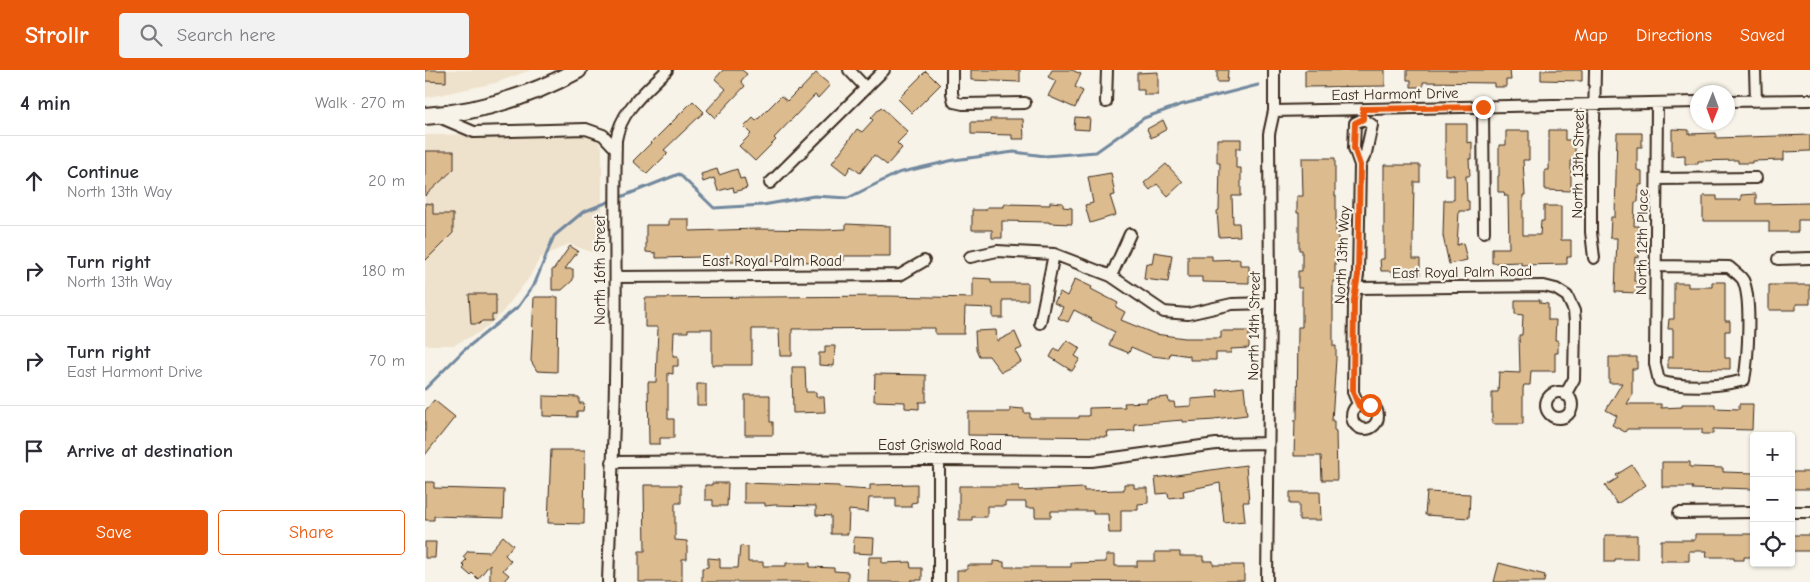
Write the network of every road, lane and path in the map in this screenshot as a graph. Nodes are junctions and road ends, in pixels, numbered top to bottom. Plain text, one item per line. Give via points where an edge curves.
1 (578, 70) edge
2 (667, 70) edge
3 (849, 70) edge
4 (884, 70) edge
5 (952, 70) edge
6 (1107, 70) edge
7 (1273, 70) edge
8 (1595, 70) edge
9 (1755, 70) edge
10 (866, 88) junction
11 (1810, 100) edge
12 (1735, 101) edge
13 (1756, 101) junction
14 (1106, 102) dead end
15 (1690, 102) edge
16 (1025, 103) dead end
17 (1657, 103) junction
18 (1594, 104) junction
19 (1483, 107) junction
20 (1274, 111) junction
21 (1363, 114) junction
22 (431, 116) edge
23 (616, 149) junction
24 (1360, 165) junction
25 (1756, 178) dead end
26 (1657, 179) junction
27 (770, 183) dead end
28 (1484, 232) dead end
29 (1130, 234) dead end
30 (1053, 254) junction
31 (970, 257) dead end
32 (1593, 258) dead end
33 (1810, 258) edge
34 (1778, 259) dead end
35 (924, 261) dead end
36 (1657, 266) junction
37 (1111, 276) junction
38 (616, 277) junction
39 (1356, 288) junction
40 (1270, 303) junction
41 (1040, 323) dead end
42 (1565, 395) dead end
43 (1359, 406) dead end
44 (1267, 443) junction
45 (939, 460) junction
46 (612, 462) junction
47 (1679, 512) dead end
48 (1750, 512) edge
49 (1795, 512) edge
50 (1810, 512) edge
51 (608, 582) edge
52 (939, 582) edge
53 (1267, 582) edge

1 - 22 main road via 524,95 467,112
2 - 23 street, North 16th Street via 629,109 618,130
3 - 10 street
4 - 10 street
5 - 16 street via 955,102
6 - 14 street
7 - 20 street, North 14th Street
8 - 18 street, North 13th Street
9 - 13 street
10 - 27 street
11 - 13 street
12 - 13 street
15 - 17 street, East Harmont Drive
17 - 18 street, East Harmont Drive
17 - 26 street, North 12th Place
18 - 19 street, East Harmont Drive
18 - 32 street, North 13th Street via 1591,150
19 - 21 street, East Harmont Drive
19 - 28 street
20 - 21 street, East Harmont Drive
20 - 40 street, North 14th Street via 1269,134
21 - 24 street, North 13th Way via 1355,123 1354,148
21 - 24 street, North 13th Way via 1372,125
22 - 23 street via 474,132 586,129 603,135
23 - 38 street, North 16th Street
24 - 39 street, North 13th Way
25 - 26 street
26 - 36 street, North 12th Place
29 - 37 street
30 - 31 street via 997,251
30 - 37 street
30 - 41 street
33 - 34 street
35 - 38 street, East Royal Palm Road via 899,275
36 - 36 street, North 12th Place via 1655,364 1659,381 1691,385 1730,384 1744,380 1748,293 1742,278 1729,267
37 - 40 street via 1164,312 1188,314 1232,304
38 - 46 street, North 16th Street
39 - 42 street, East Royal Palm Road via 1544,286 1556,289 1567,296 1575,322 1574,379
39 - 43 street, North 13th Way via 1353,392
40 - 44 street, North 14th Street
44 - 45 street, East Griswold Road via 1216,444 1092,461
44 - 53 street, North 14th Street
45 - 46 street, East Griswold Road
45 - 52 street
46 - 51 street, North 16th Street
47 - 48 street
49 - 50 street

